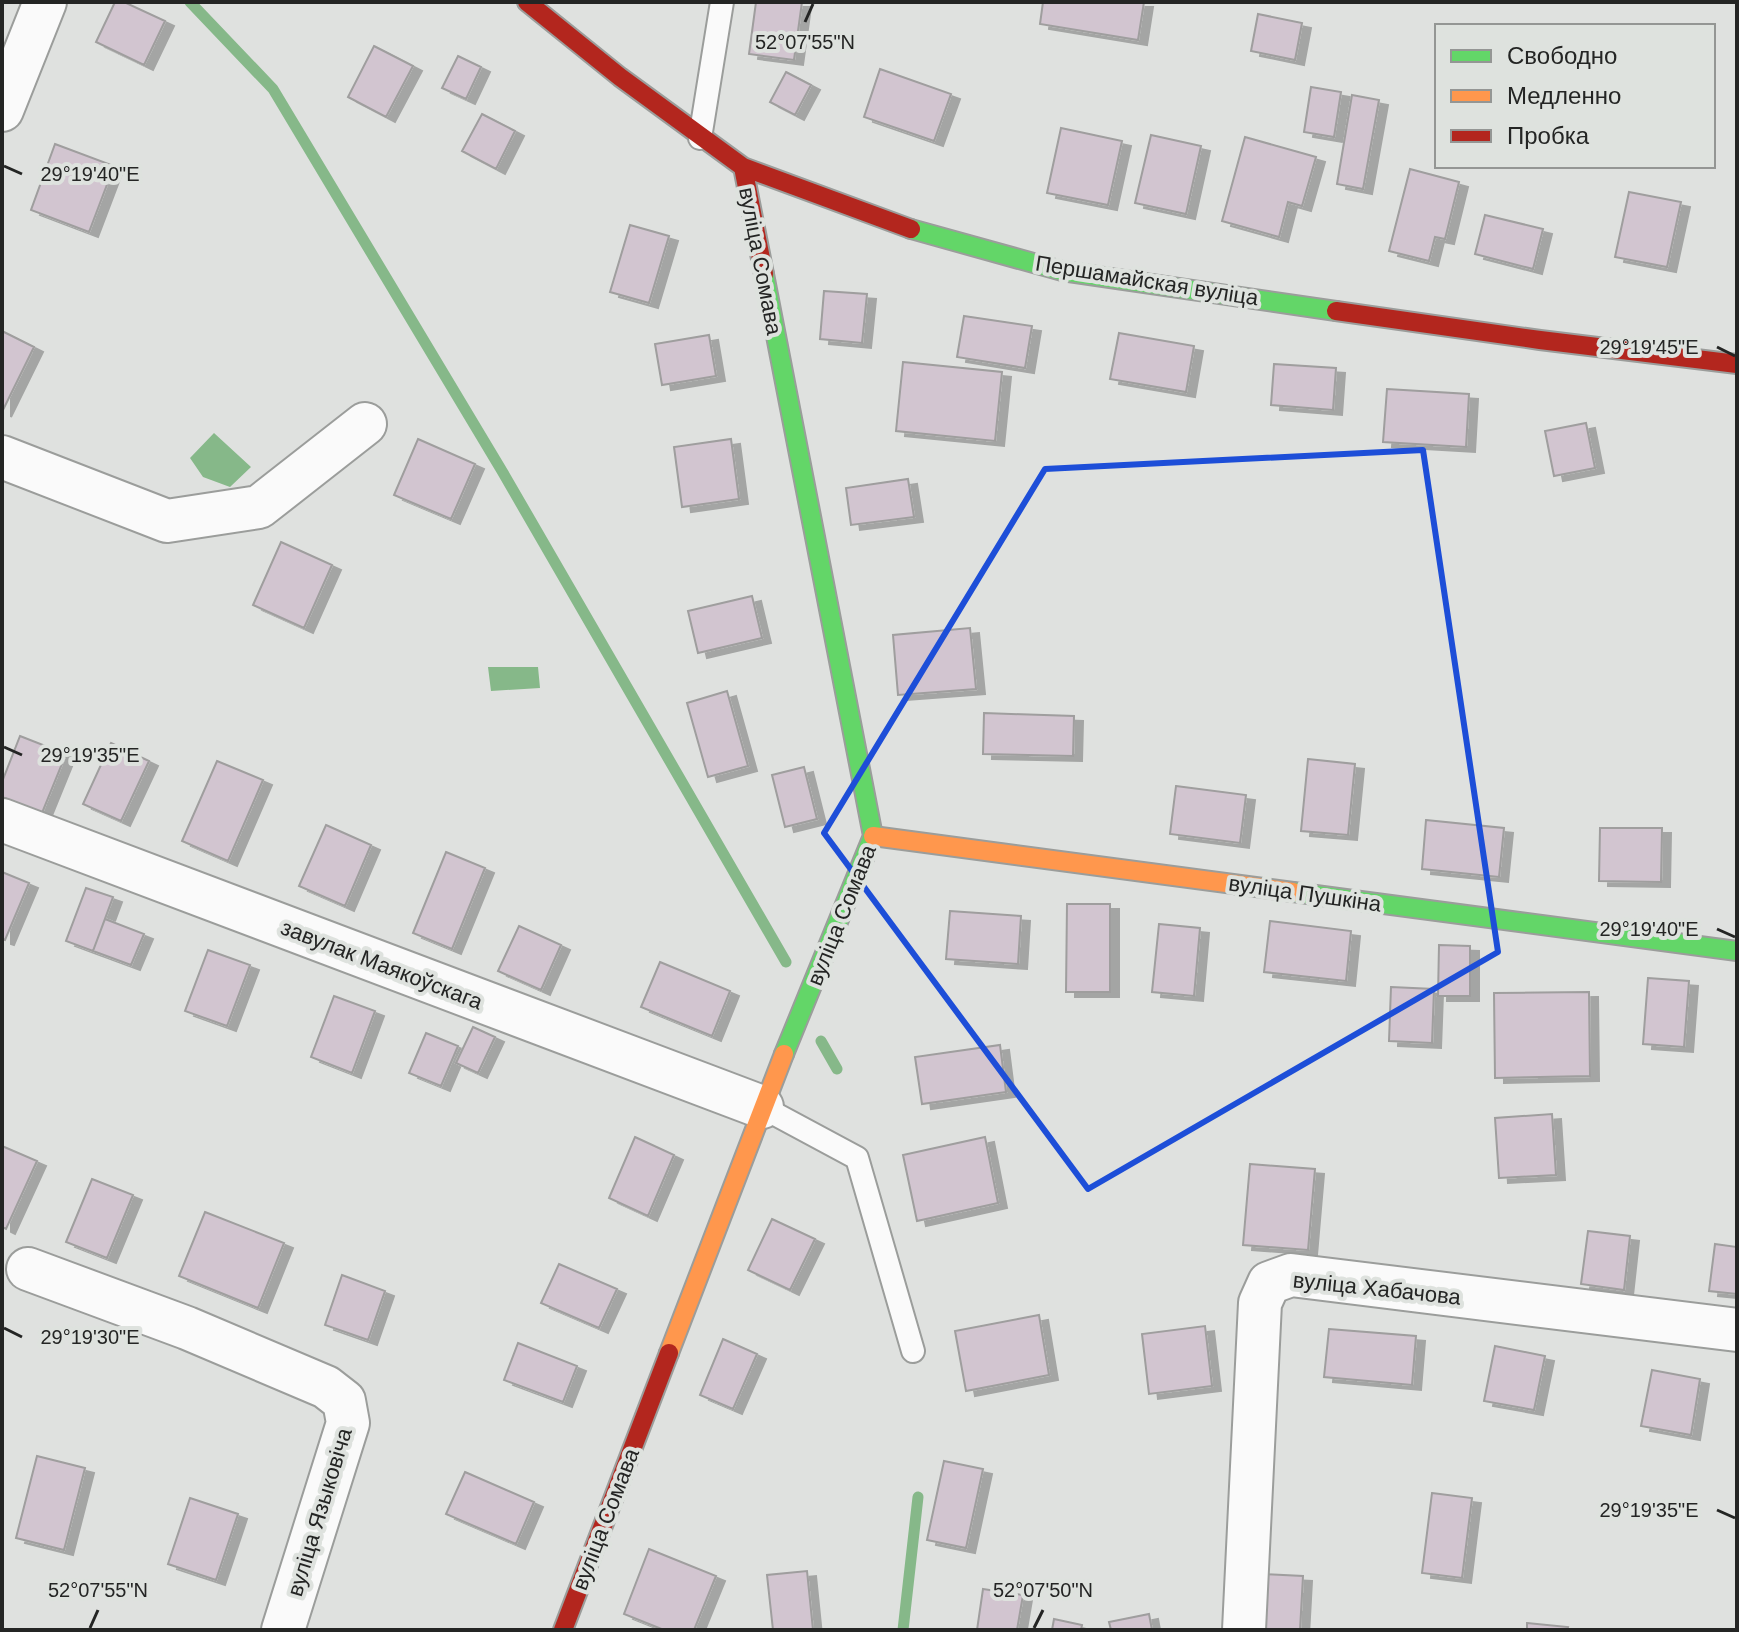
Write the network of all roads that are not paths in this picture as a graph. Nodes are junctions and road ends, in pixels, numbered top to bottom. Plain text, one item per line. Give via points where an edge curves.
1 (45, 2) edge
2 (527, 2) edge
3 (722, 2) edge
4 (2, 110) edge
5 (700, 138) junction
6 (743, 167) junction
7 (1737, 364) edge
8 (365, 424) dead end
9 (2, 457) edge
10 (2, 820) edge
11 (873, 836) junction
12 (1737, 951) edge
13 (762, 1107) junction
14 (28, 1269) dead end
15 (1737, 1330) edge
16 (913, 1351) dead end
17 (283, 1630) edge
18 (563, 1630) edge
19 (1244, 1630) edge

1 - 4 street
2 - 5 street, Першамайская вуліца
3 - 5 lane
5 - 6 street, Першамайская вуліца
6 - 7 street, Першамайская вуліца via 892,224 1062,271
6 - 11 street, вуліца Сомава
8 - 9 street via 259,507 167,521
10 - 13 street, завулак Маякоўскага
11 - 12 street, вуліца Пушкіна
11 - 13 street, вуліца Сомава
13 - 16 lane via 857,1158
13 - 18 street, вуліца Сомава
14 - 17 street, вуліца Языковіча via 201,1334 326,1387 344,1401 348,1423
15 - 19 street, вуліца Хабачова via 1291,1275 1269,1283 1260,1303

